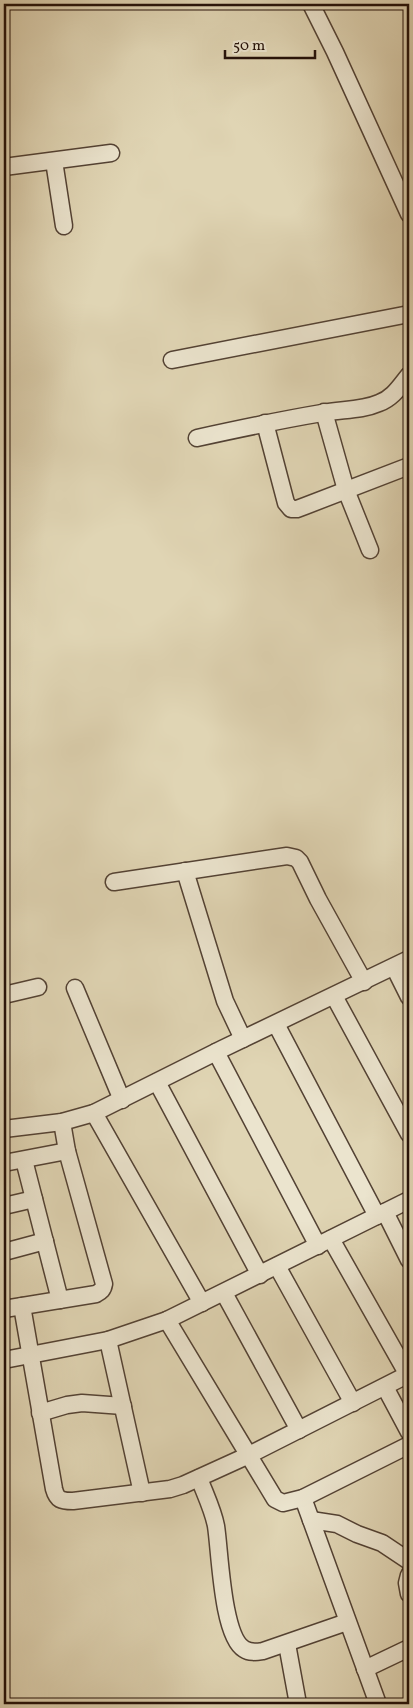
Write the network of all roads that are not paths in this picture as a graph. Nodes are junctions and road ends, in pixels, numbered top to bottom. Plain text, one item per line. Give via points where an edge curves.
1 (311, 4) edge
2 (111, 153) dead end
3 (54, 161) junction
4 (4, 167) edge
5 (409, 214) edge
6 (64, 226) dead end
7 (409, 314) edge
8 (172, 360) dead end
9 (409, 375) edge
10 (324, 412) junction
11 (265, 423) junction
12 (197, 438) dead end
13 (409, 468) edge
14 (346, 490) junction
15 (370, 550) dead end
16 (185, 871) junction
17 (114, 882) dead end
18 (409, 959) edge
19 (394, 967) junction
20 (364, 982) junction
21 (38, 987) dead end
22 (75, 988) dead end
23 (4, 996) edge
24 (334, 996) junction
25 (409, 997) edge
26 (276, 1024) junction
27 (243, 1039) junction
28 (216, 1052) junction
29 (157, 1082) junction
30 (122, 1100) junction
31 (94, 1113) junction
32 (62, 1122) junction
33 (4, 1129) edge
34 (409, 1134) edge
35 (67, 1151) junction
36 (24, 1160) junction
37 (4, 1163) edge
38 (34, 1199) junction
39 (409, 1200) edge
40 (4, 1206) edge
41 (381, 1214) junction
42 (45, 1241) junction
43 (325, 1242) junction
44 (4, 1252) edge
45 (409, 1260) edge
46 (278, 1266) junction
47 (260, 1275) junction
48 (224, 1293) junction
49 (60, 1300) junction
50 (202, 1303) junction
51 (22, 1306) junction
52 (4, 1309) edge
53 (167, 1320) junction
54 (108, 1340) junction
55 (30, 1355) junction
56 (4, 1360) edge
57 (409, 1375) edge
58 (385, 1387) junction
59 (354, 1402) junction
60 (122, 1406) junction
61 (40, 1413) junction
62 (299, 1430) junction
63 (409, 1432) edge
64 (409, 1445) edge
65 (249, 1456) junction
66 (199, 1478) junction
67 (142, 1493) junction
68 (303, 1498) junction
69 (311, 1520) junction
70 (409, 1560) edge
71 (409, 1575) edge
72 (409, 1594) edge
73 (347, 1622) junction
74 (287, 1644) junction
75 (409, 1648) edge
76 (365, 1669) junction
77 (298, 1704) edge
78 (378, 1704) edge

1 - 5 street
2 - 3 street
3 - 4 street
3 - 6 street
7 - 8 street
9 - 10 street via 392,396 379,403
10 - 11 street
10 - 14 street
11 - 12 street
11 - 14 street via 286,503 291,508 297,509
13 - 14 street
14 - 15 street
16 - 17 street
16 - 20 street via 287,856 296,858
16 - 27 street via 226,1001
18 - 19 street
19 - 20 street
19 - 25 street
20 - 24 street
21 - 23 street
22 - 30 street
24 - 26 street
24 - 34 street
26 - 27 street
26 - 41 street
27 - 28 street
28 - 29 street
28 - 43 street
29 - 30 street
29 - 47 street
30 - 31 street
31 - 32 street
31 - 50 street
32 - 33 street
32 - 35 street
35 - 36 street
35 - 49 street via 104,1284 102,1291 96,1294
36 - 37 street
36 - 38 street
38 - 40 street
38 - 42 street
39 - 41 street
41 - 43 street
41 - 45 street
42 - 44 street
42 - 49 street
43 - 46 street
43 - 57 street
46 - 47 street
46 - 59 street
47 - 48 street
48 - 50 street
48 - 62 street
49 - 51 street
50 - 53 street
51 - 52 street
51 - 55 street
53 - 54 street
53 - 65 street
54 - 55 street
54 - 60 street
55 - 56 street
55 - 61 street
57 - 58 street
58 - 59 street
58 - 63 street
59 - 62 street
60 - 61 street via 82,1403
60 - 67 street
61 - 67 street via 56,1497 62,1501 73,1501
62 - 65 street
64 - 68 street
65 - 66 street
65 - 68 street via 275,1499 283,1503
66 - 67 street via 170,1489
66 - 74 street via 216,1526 220,1572 237,1643 252,1652
68 - 69 street
69 - 70 street via 337,1524 382,1543
69 - 73 street
71 - 72 street
73 - 74 street
73 - 76 street
74 - 77 street
75 - 76 street
76 - 78 street

